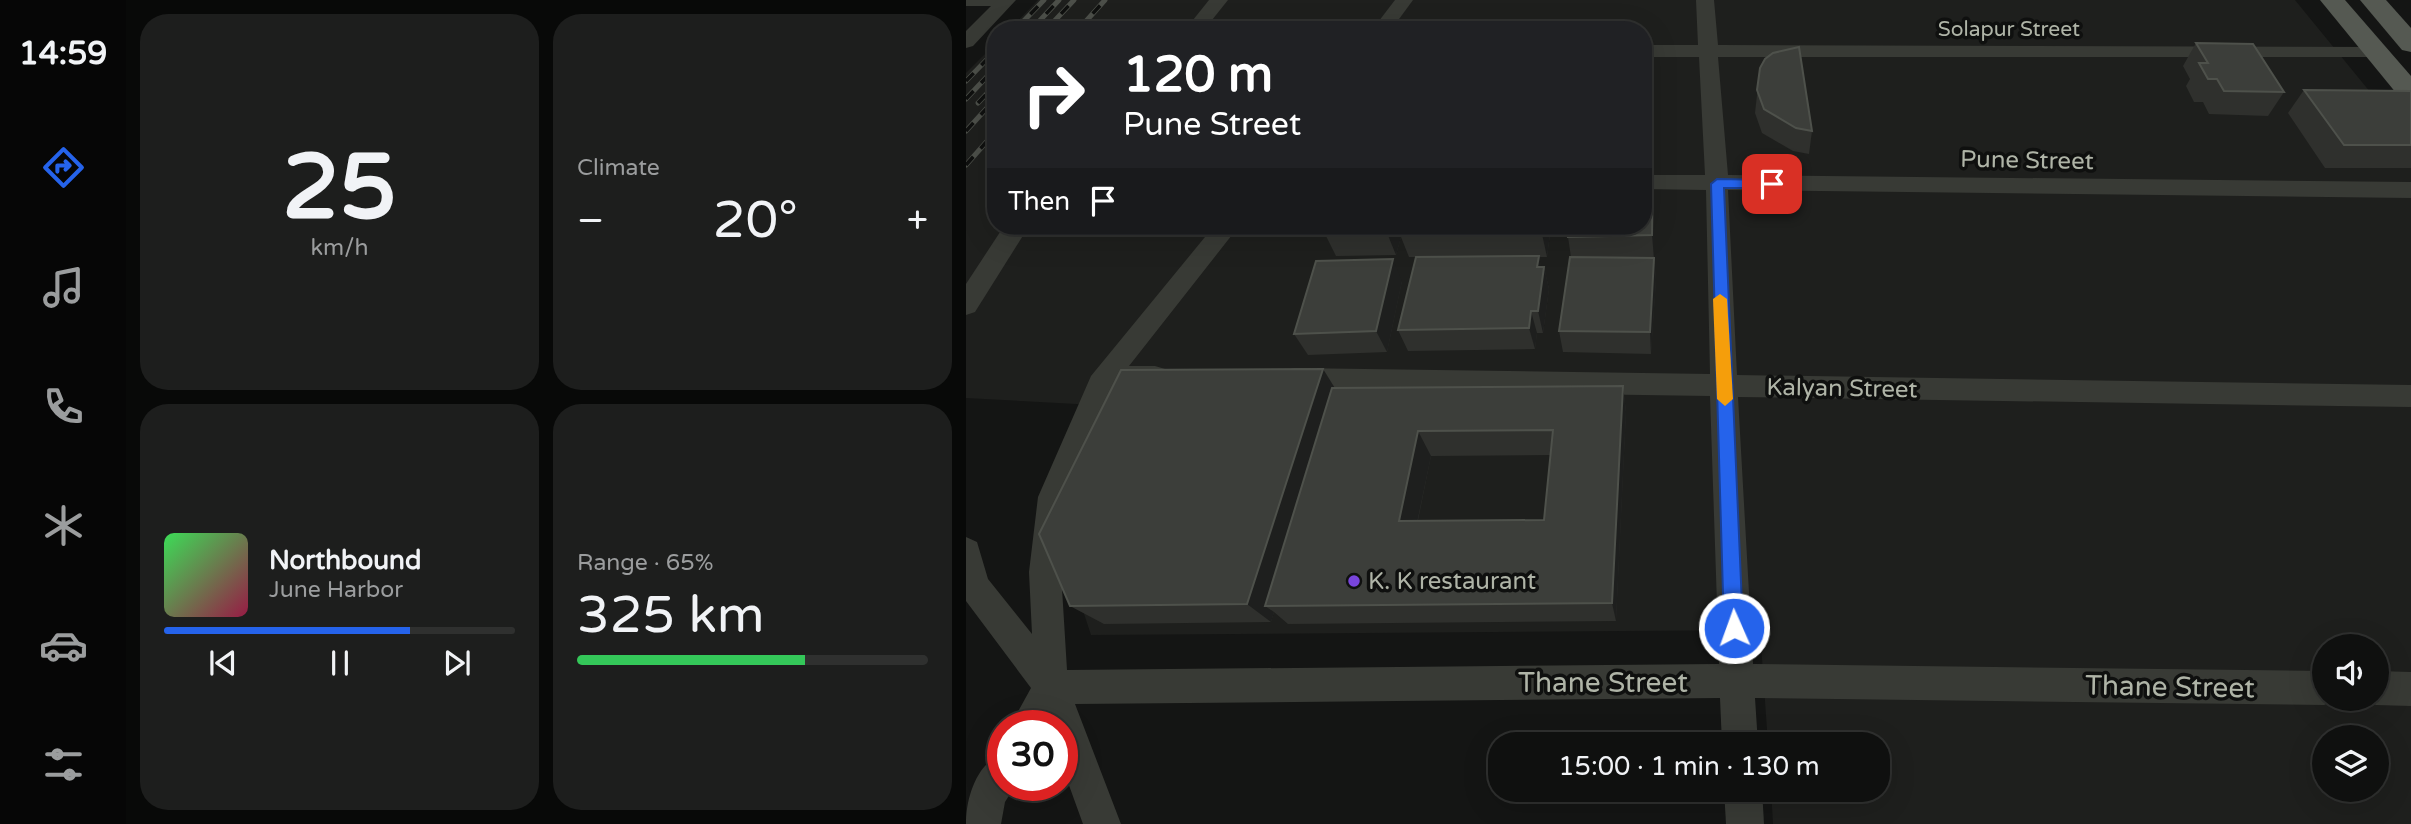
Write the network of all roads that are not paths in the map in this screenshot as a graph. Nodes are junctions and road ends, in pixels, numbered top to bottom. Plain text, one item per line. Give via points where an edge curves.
1 (1219, 0) edge
2 (1404, 0) edge
3 (1705, 0) edge
4 (2332, 0) edge
5 (2372, 0) edge
6 (1005, 1) edge
7 (966, 3) edge
8 (1202, 21) edge
9 (1388, 21) edge
10 (966, 42) edge
11 (2411, 44) edge
12 (1652, 51) edge
13 (2375, 51) junction
14 (1710, 52) junction
15 (2411, 93) edge
16 (1652, 182) edge
17 (1717, 184) junction
18 (2411, 190) edge
19 (1009, 235) edge
20 (1220, 235) edge
21 (966, 306) edge
22 (1105, 376) junction
23 (1187, 377) edge
24 (1270, 379) edge
25 (1724, 387) junction
26 (2411, 396) edge
27 (966, 552) edge
28 (970, 586) edge
29 (1736, 681) junction
30 (1051, 687) junction
31 (2312, 688) edge
32 (2389, 688) edge
33 (2411, 689) edge
34 (1037, 710) edge
35 (1739, 732) edge
36 (1744, 802) edge
37 (1102, 824) edge
38 (1745, 824) edge

1 - 8 street
2 - 9 street
3 - 14 street
4 - 13 main road
5 - 11 main road
6 - 7 lane
6 - 10 street
12 - 14 street, Solapur Street
13 - 14 street, Solapur Street
13 - 15 main road
14 - 17 street
16 - 17 street, Pune Street
17 - 18 street, Pune Street
17 - 25 street
19 - 21 street
20 - 22 street
22 - 23 street
22 - 30 street via 1053,497 1045,572
24 - 25 street, Kalyan Street
25 - 26 street, Kalyan Street
25 - 29 street
27 - 28 street
28 - 30 street
29 - 30 street, Thane Street
29 - 31 street, Thane Street
29 - 35 street
30 - 34 street
30 - 37 street
32 - 33 street
36 - 38 street

